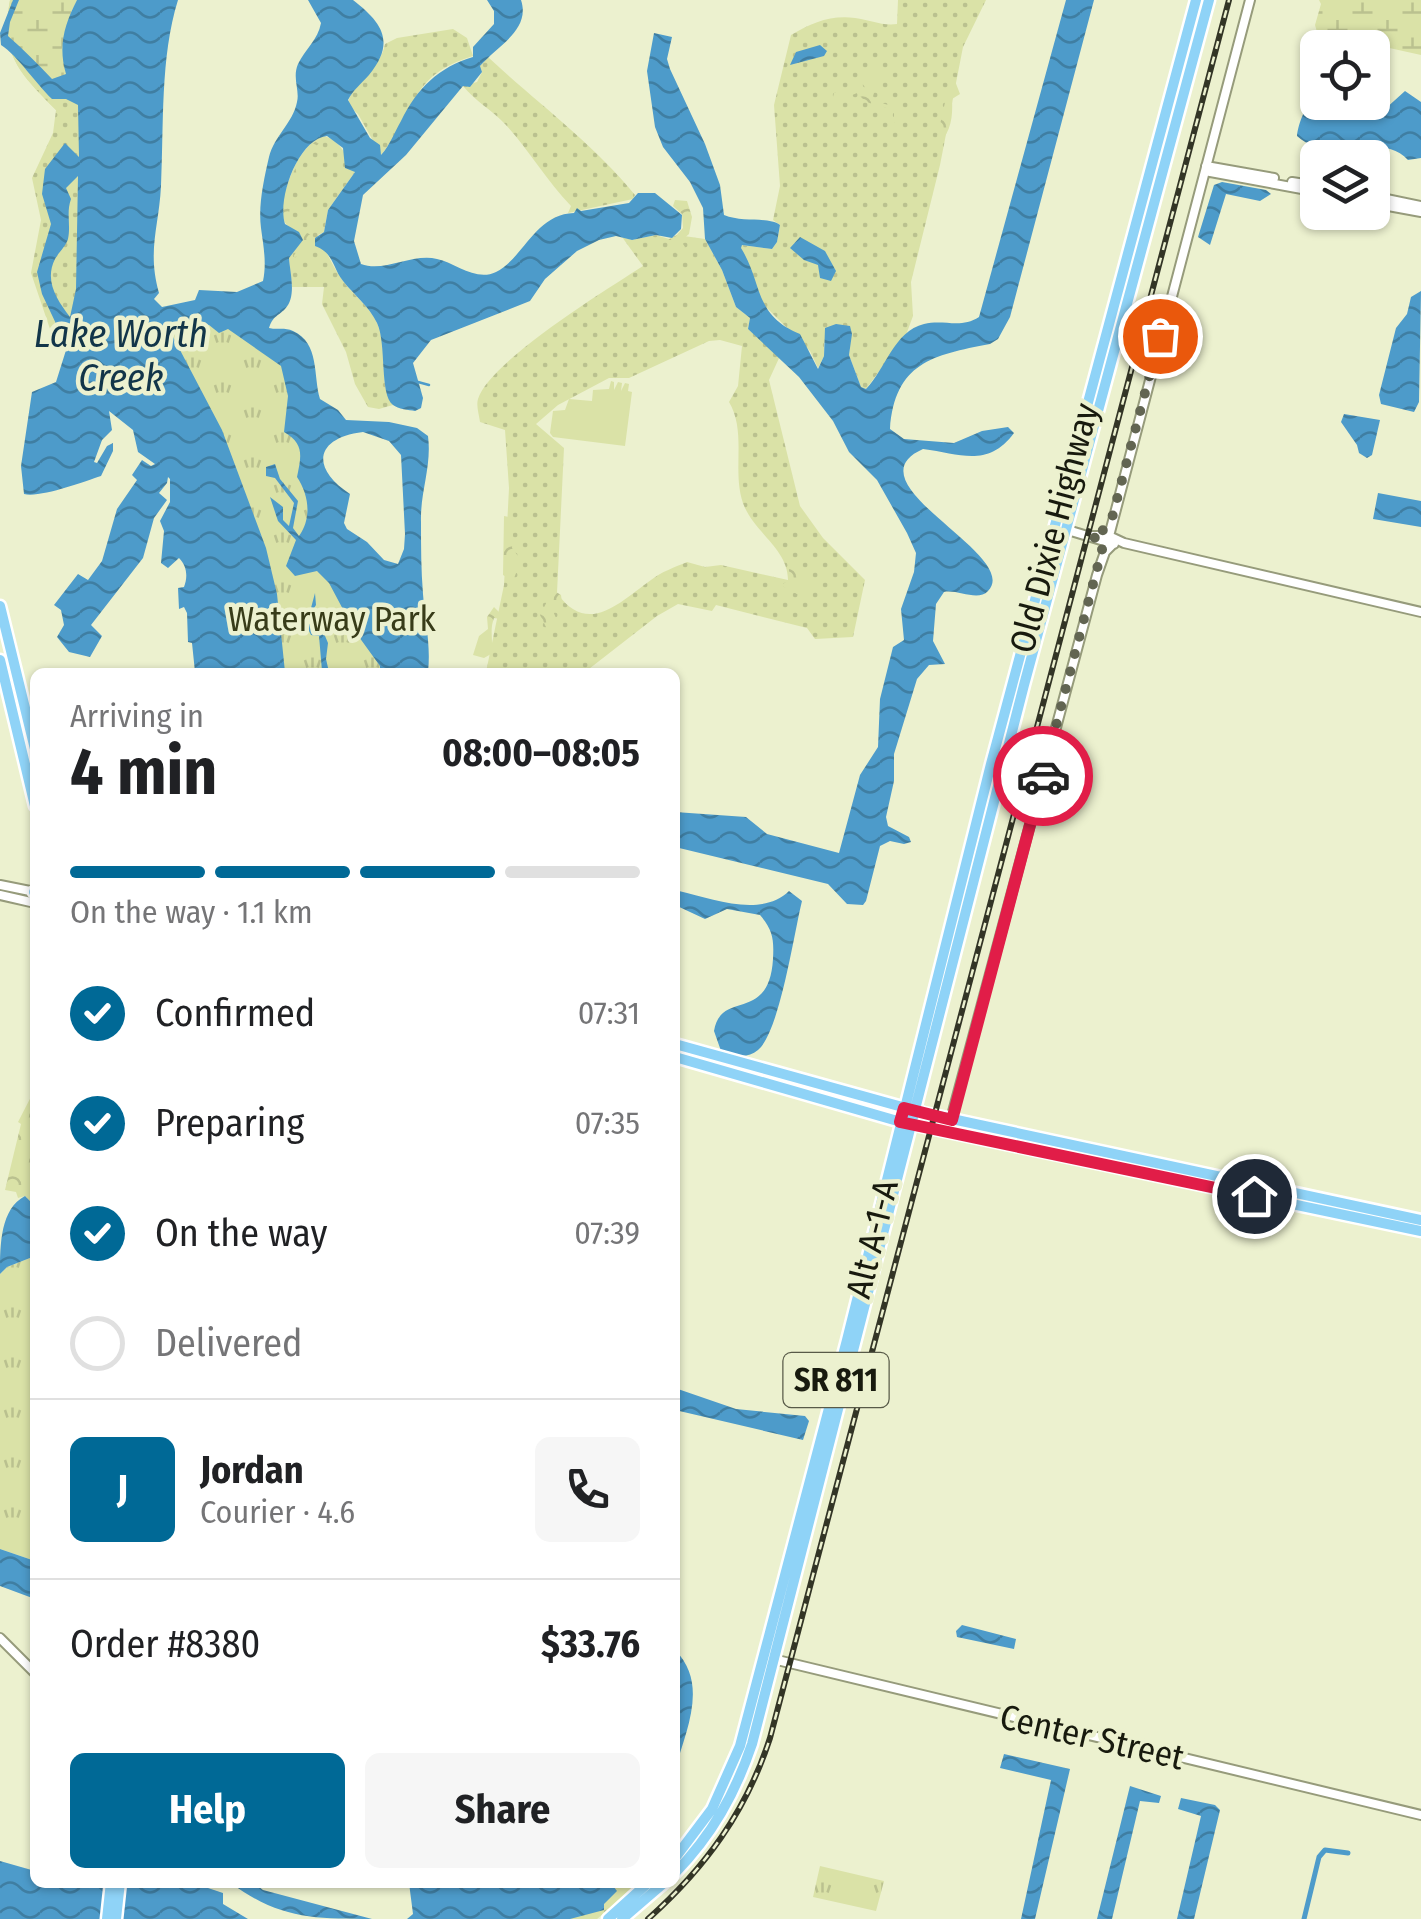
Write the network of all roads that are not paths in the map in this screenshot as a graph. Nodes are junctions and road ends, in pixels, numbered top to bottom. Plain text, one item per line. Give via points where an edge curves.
1 (1196, 0) edge
2 (1209, 0) edge
3 (1250, 0) edge
4 (1206, 168) junction
5 (1300, 186) edge
6 (1390, 203) edge
7 (1421, 209) edge
8 (1054, 526) junction
9 (1066, 529) junction
10 (1107, 539) junction
11 (0, 606) edge
12 (1421, 612) edge
13 (0, 660) edge
14 (30, 729) edge
15 (30, 785) edge
16 (0, 885) edge
17 (30, 891) edge
18 (0, 895) edge
19 (30, 902) edge
20 (964, 926) junction
21 (946, 941) junction
22 (680, 1046) edge
23 (680, 1059) edge
24 (778, 1076) junction
25 (775, 1088) junction
26 (910, 1110) junction
27 (952, 1120) junction
28 (900, 1122) junction
29 (913, 1125) junction
30 (1075, 1152) junction
31 (1421, 1220) edge
32 (876, 1224) junction
33 (1421, 1232) edge
34 (873, 1282) junction
35 (2, 1643) edge
36 (769, 1658) junction
37 (30, 1666) edge
38 (1421, 1815) edge
39 (680, 1851) edge
40 (680, 1868) edge
41 (110, 1888) edge
42 (119, 1888) edge
43 (642, 1888) edge
44 (658, 1888) edge
45 (106, 1919) edge
46 (116, 1919) edge
47 (608, 1919) edge
48 (622, 1919) edge

1 - 8 main road, Old Dixie Highway / SR 811
2 - 9 main road, Old Dixie Highway / SR 811
3 - 4 street
4 - 5 street
4 - 10 street
6 - 7 street
8 - 9 street
8 - 21 main road, Old Dixie Highway / SR 811
9 - 10 street
9 - 20 main road, Old Dixie Highway / SR 811
10 - 12 street
10 - 27 street
11 - 14 main road
13 - 15 main road
16 - 17 street
18 - 19 street
20 - 21 main road
20 - 26 main road, Old Dixie Highway / SR 811
21 - 26 main road, Alt A-1-A / SR 811
22 - 24 main road
23 - 25 main road
24 - 25 main road
24 - 26 main road
25 - 28 main road
26 - 27 main road
26 - 28 main road, Alt A-1-A / SR 811
26 - 29 main road, Alt A-1-A / SR 811
27 - 30 main road
28 - 29 main road
28 - 32 main road, Alt A-1-A / SR 811
29 - 30 main road
29 - 34 main road, Alt A-1-A / SR 811
30 - 31 main road
30 - 33 main road
32 - 34 main road
32 - 36 main road, Alt A-1-A / SR 811
34 - 36 main road, Alt A-1-A / SR 811
35 - 37 street
36 - 38 street, Center Street
36 - 39 main road, SR 811 via 734,1765
36 - 40 main road, SR 811 via 752,1744 734,1792
41 - 45 main road
42 - 46 main road
43 - 47 main road
44 - 48 main road

